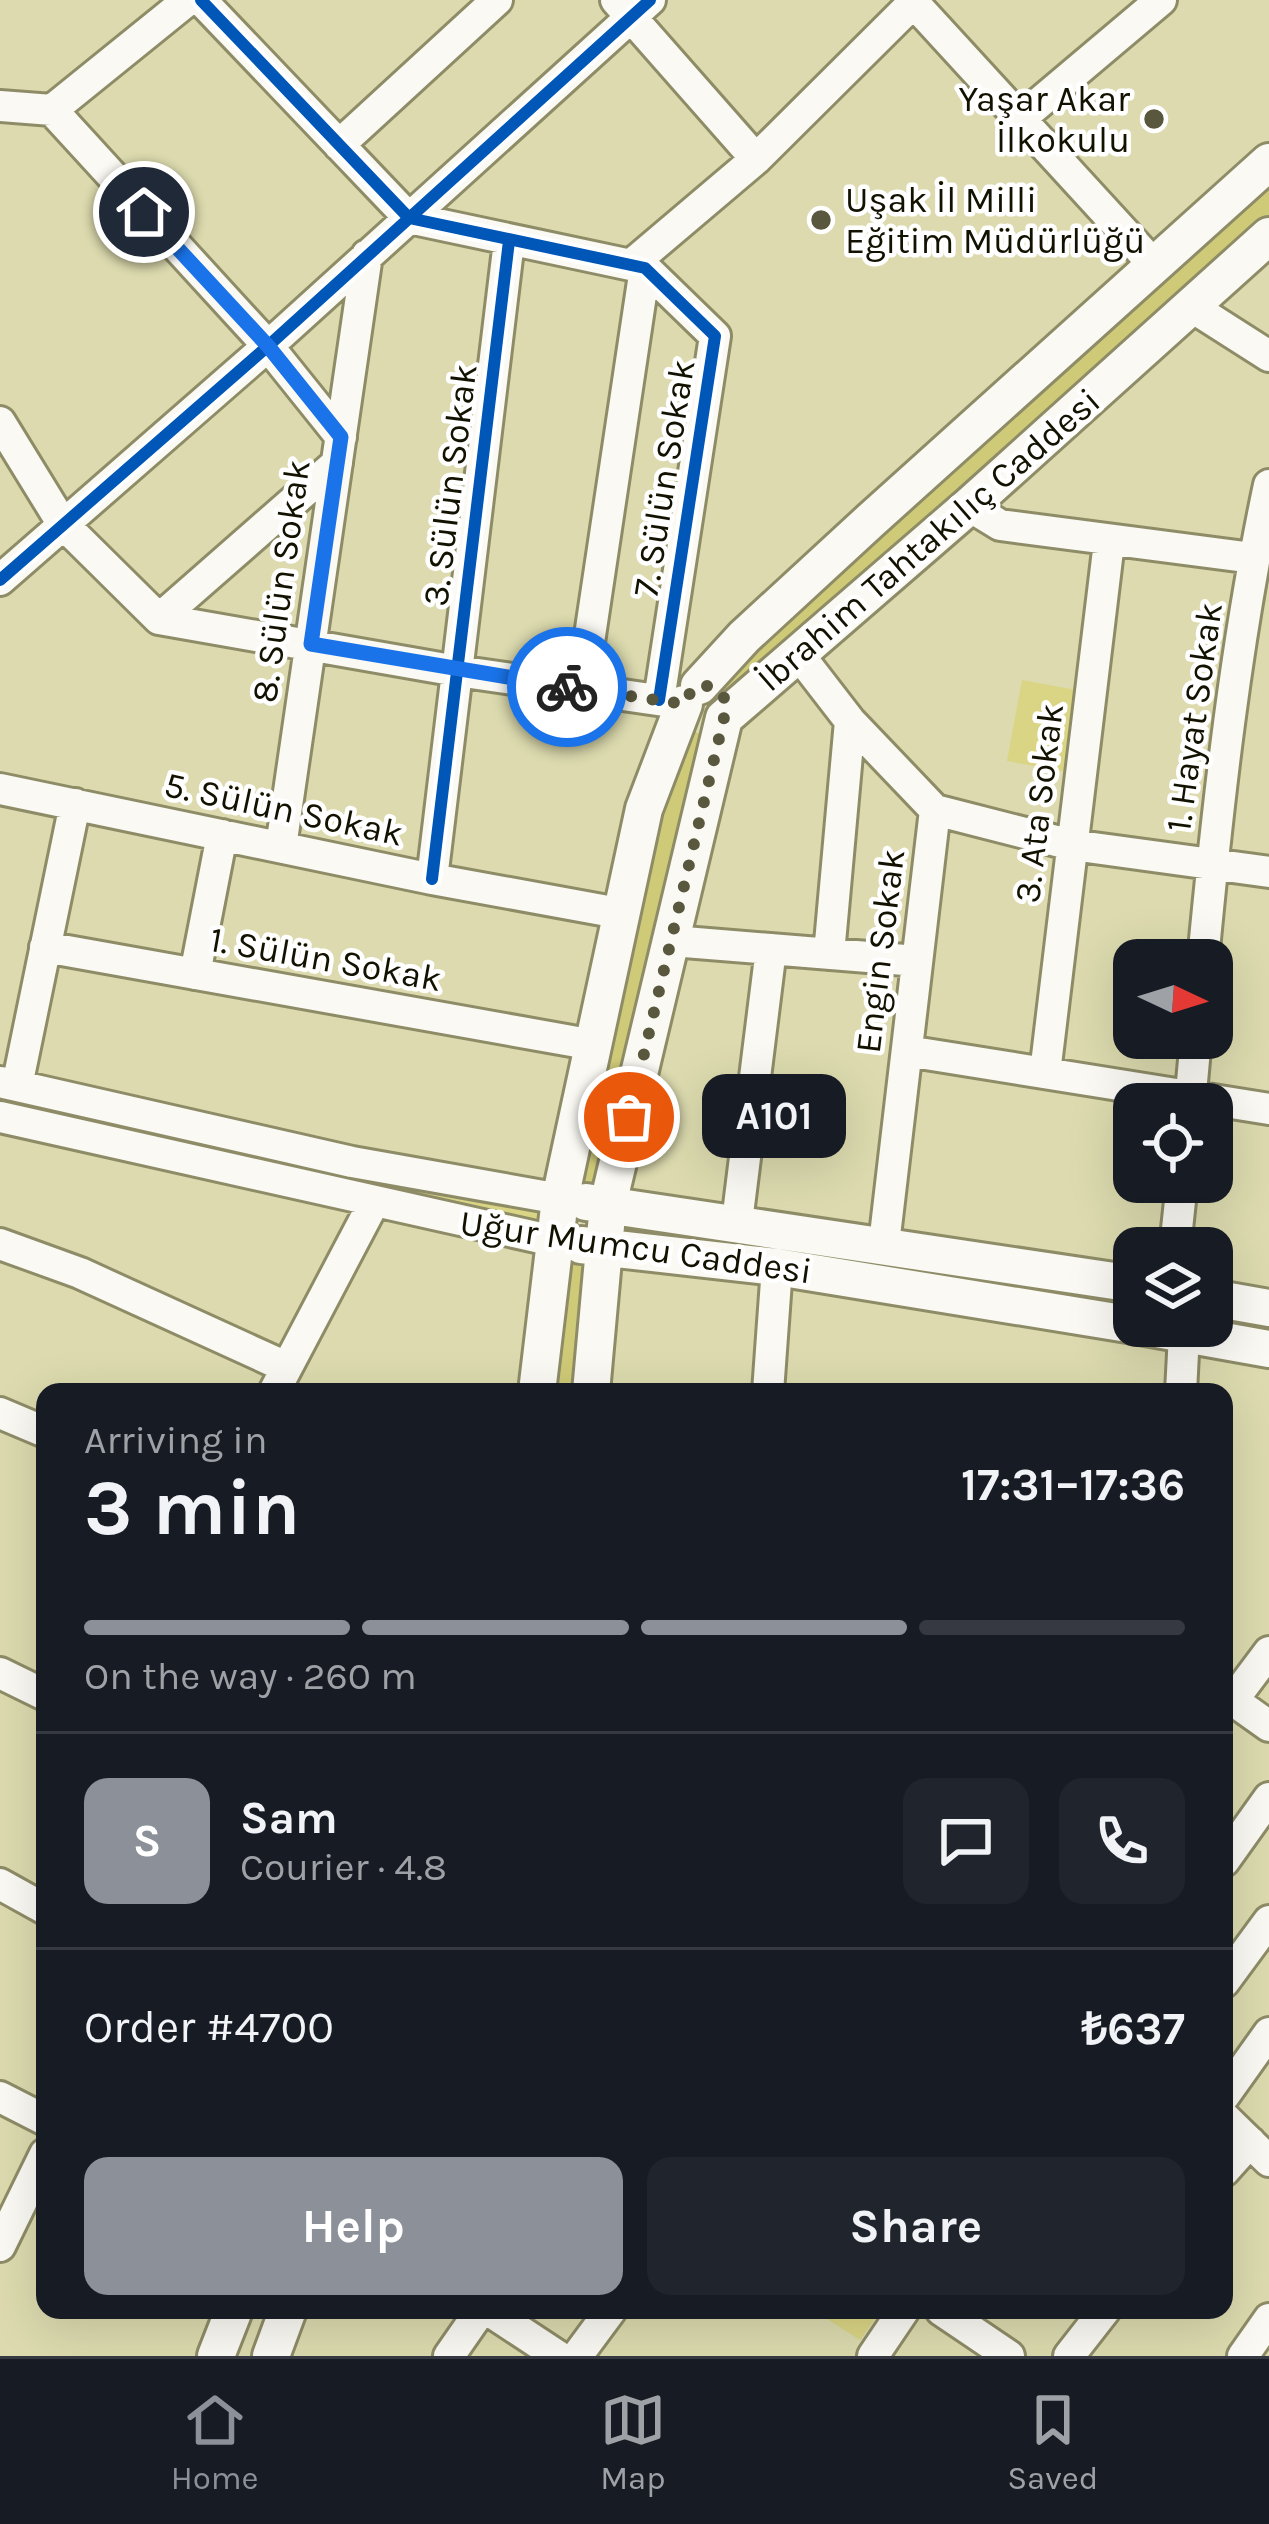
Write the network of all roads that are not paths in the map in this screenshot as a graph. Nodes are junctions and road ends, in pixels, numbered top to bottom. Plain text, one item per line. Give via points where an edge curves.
1 (188, 0) edge
2 (201, 0) edge
3 (497, 0) edge
4 (1161, 0) edge
5 (915, 1) edge
6 (632, 6) edge
7 (0, 106) edge
8 (52, 110) junction
9 (1020, 119) junction
10 (339, 145) junction
11 (756, 159) junction
12 (1269, 162) edge
13 (409, 218) junction
14 (1269, 236) edge
15 (509, 241) junction
16 (367, 256) junction
17 (638, 266) junction
18 (1155, 266) junction
19 (1190, 305) junction
20 (268, 346) junction
21 (1269, 356) edge
22 (0, 422) edge
23 (339, 450) junction
24 (1269, 485) edge
25 (970, 506) junction
26 (62, 523) junction
27 (1108, 542) junction
28 (1253, 558) junction
29 (0, 580) edge
30 (158, 619) junction
31 (311, 644) junction
32 (799, 655) junction
33 (457, 671) junction
34 (582, 689) junction
35 (680, 697) junction
36 (724, 718) junction
37 (850, 721) junction
38 (0, 789) edge
39 (75, 804) junction
40 (935, 810) junction
41 (222, 835) junction
42 (1072, 845) junction
43 (281, 848) junction
44 (1212, 865) junction
45 (1269, 872) edge
46 (432, 879) junction
47 (624, 914) junction
48 (1205, 939) edge
49 (672, 941) junction
50 (45, 947) junction
51 (771, 949) junction
52 (829, 954) junction
53 (917, 961) junction
54 (195, 974) junction
55 (593, 1045) junction
56 (907, 1051) junction
57 (1045, 1073) junction
58 (8, 1084) edge
59 (1113, 1086) edge
60 (1233, 1104) edge
61 (1269, 1108) edge
62 (0, 1117) edge
63 (560, 1199) junction
64 (374, 1202) junction
65 (608, 1204) junction
66 (737, 1222) junction
67 (554, 1241) junction
68 (0, 1244) edge
69 (884, 1244) junction
70 (606, 1250) junction
71 (777, 1267) junction
72 (1113, 1281) edge
73 (1233, 1302) edge
74 (1269, 1308) edge
75 (1113, 1322) edge
76 (1233, 1343) edge
77 (1183, 1347) edge
78 (1269, 1349) edge
79 (280, 1379) edge
80 (538, 1383) edge
81 (592, 1383) edge
82 (769, 1383) edge
83 (1181, 1383) edge
84 (0, 1413) edge
85 (36, 1428) edge
86 (1269, 1652) edge
87 (1, 1676) edge
88 (36, 1691) edge
89 (1233, 1692) edge
90 (1233, 1701) edge
91 (1269, 1726) edge
92 (1269, 1798) edge
93 (1233, 1838) edge
94 (0, 1884) edge
95 (36, 1904) edge
96 (1269, 1921) edge
97 (1233, 1970) edge
98 (1269, 2033) edge
99 (1233, 2083) edge
100 (0, 2098) edge
101 (36, 2116) edge
102 (1233, 2126) edge
103 (1259, 2152) edge
104 (36, 2172) edge
105 (0, 2246) edge
106 (230, 2319) edge
107 (285, 2319) edge
108 (477, 2319) edge
109 (498, 2319) edge
110 (604, 2319) edge
111 (898, 2319) edge
112 (954, 2319) edge
113 (1098, 2319) edge
114 (1269, 2319) edge
115 (216, 2356) edge
116 (271, 2356) edge
117 (449, 2356) edge
118 (558, 2356) edge
119 (577, 2356) edge
120 (873, 2356) edge
121 (1009, 2356) edge
122 (1069, 2356) edge
123 (1243, 2356) edge

1 - 8 street
2 - 10 street
3 - 10 street
4 - 9 street
5 - 9 street
5 - 11 street
6 - 11 street
6 - 13 street
7 - 8 street
8 - 20 street
9 - 18 street
10 - 13 street
11 - 17 street
12 - 18 main road, İbrahim Tahtakılıç Caddesi
13 - 15 street
13 - 16 street
14 - 19 main road, İbrahim Tahtakılıç Caddesi
15 - 17 street
15 - 33 street, 3. Sülün Sokak
16 - 20 street
16 - 23 street, 8. Sülün Sokak
17 - 34 street
17 - 35 street, 7. Sülün Sokak via 715,336
18 - 35 main road, İbrahim Tahtakılıç Caddesi
19 - 21 street
19 - 25 main road, İbrahim Tahtakılıç Caddesi
20 - 23 street
20 - 26 street
22 - 26 street
23 - 30 street
23 - 31 street, 8. Sülün Sokak
24 - 28 street, 1. Hayat Sokak
25 - 27 street via 1000,525
25 - 32 main road, İbrahim Tahtakılıç Caddesi
26 - 29 street
26 - 30 street
27 - 28 street
27 - 42 street, 3. Ata Sokak
28 - 44 street, 1. Hayat Sokak
30 - 31 street
31 - 33 street
31 - 43 street, 8. Sülün Sokak
32 - 36 main road, İbrahim Tahtakılıç Caddesi
32 - 37 street
33 - 34 street
33 - 46 street, 3. Sülün Sokak
34 - 35 street
35 - 36 main road via 698,728
35 - 47 main road, İbrahim Tahtakılıç Caddesi via 644,809
36 - 49 main road, İbrahim Tahtakılıç Caddesi
37 - 40 street
37 - 52 street
38 - 39 street, 5. Sülün Sokak
39 - 41 street, 5. Sülün Sokak
39 - 50 street
40 - 42 street
40 - 53 street, Engin Sokak
41 - 43 street, 5. Sülün Sokak
41 - 54 street
42 - 44 street
42 - 57 street, 3. Ata Sokak
43 - 46 street, 5. Sülün Sokak
44 - 45 street
44 - 48 street, 1. Hayat Sokak
46 - 47 street, 5. Sülün Sokak
47 - 55 main road, İbrahim Tahtakılıç Caddesi
49 - 51 street
49 - 65 main road, İbrahim Tahtakılıç Caddesi
50 - 54 street, 1. Sülün Sokak
50 - 58 street
51 - 52 street
51 - 66 street
52 - 53 street
53 - 56 street, Engin Sokak
54 - 55 street, 1. Sülün Sokak
55 - 63 main road, İbrahim Tahtakılıç Caddesi
56 - 57 street
56 - 69 street, Engin Sokak
57 - 59 street
58 - 63 street, Uğur Mumcu Caddesi via 352,1162
60 - 61 street
62 - 64 street, Uğur Mumcu Caddesi
63 - 65 main road, Uğur Mumcu Caddesi
63 - 67 main road, İbrahim Tahtakılıç Caddesi
64 - 67 street, Uğur Mumcu Caddesi
64 - 79 street
65 - 66 main road, Uğur Mumcu Caddesi
65 - 70 main road, İbrahim Tahtakılıç Caddesi
66 - 69 main road, Uğur Mumcu Caddesi
67 - 70 main road, Uğur Mumcu Caddesi
67 - 80 main road, İbrahim Tahtakılıç Caddesi
68 - 79 street via 80,1273
69 - 72 main road, Uğur Mumcu Caddesi
70 - 71 main road, Uğur Mumcu Caddesi
70 - 81 main road, İbrahim Tahtakılıç Caddesi
71 - 75 main road, Uğur Mumcu Caddesi
71 - 82 street
73 - 74 main road
76 - 78 main road, Uğur Mumcu Caddesi
77 - 83 street
84 - 85 street
86 - 89 street
87 - 88 street
90 - 91 street
92 - 93 street
94 - 95 street
96 - 97 street
98 - 99 street
100 - 101 street
102 - 103 street
104 - 105 street
106 - 115 main road
107 - 116 main road
108 - 117 street
109 - 118 street
110 - 119 street
111 - 120 street
112 - 121 street
113 - 122 street
114 - 123 street

